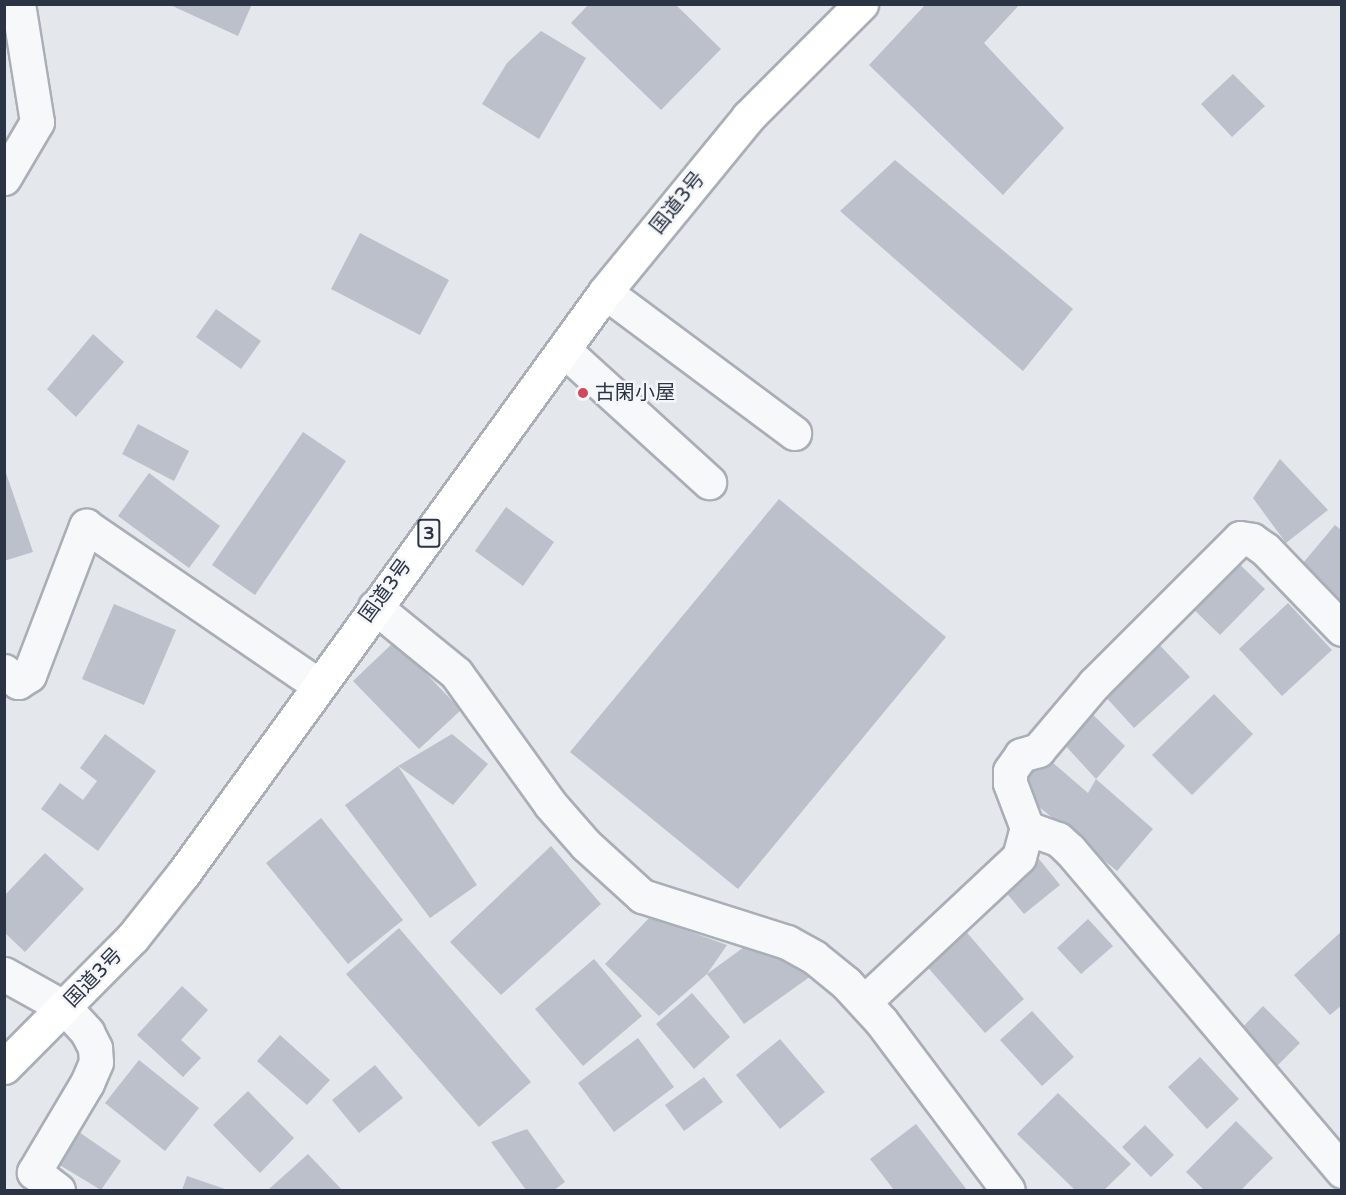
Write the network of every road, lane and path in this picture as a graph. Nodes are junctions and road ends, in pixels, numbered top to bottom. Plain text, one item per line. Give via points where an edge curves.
1 (18, 4) edge
2 (861, 4) edge
3 (4, 178) edge
4 (605, 292) junction
5 (564, 351) junction
6 (794, 433) dead end
7 (709, 482) dead end
8 (375, 607) junction
9 (1341, 629) edge
10 (4, 671) edge
11 (318, 686) junction
12 (1027, 828) junction
13 (4, 974) edge
14 (864, 1002) junction
15 (65, 1008) junction
16 (4, 1067) edge
17 (1341, 1171) edge
18 (38, 1184) edge
19 (1008, 1191) edge

1 - 3 street via 37,122
2 - 4 highway, 国道3号 / 3 via 748,117
4 - 5 highway, 国道3号 / 3
4 - 6 street
5 - 7 street
5 - 8 highway, 国道3号 / 3
8 - 11 highway, 国道3号 / 3
8 - 14 street via 456,673 550,804 602,861 642,896 787,942 814,957
9 - 12 street via 1265,549 1252,540 1240,538 1094,684 1038,750 1021,755 1010,771 1010,783
10 - 11 street via 18,682 29,675 86,526
11 - 15 highway, 国道3号 / 3 via 183,874 133,936
12 - 14 street via 1019,857 1005,874
12 - 17 street via 1059,839 1070,850
13 - 15 street
14 - 19 street
15 - 16 highway, 国道3号 / 3
15 - 18 street via 87,1032 96,1062

